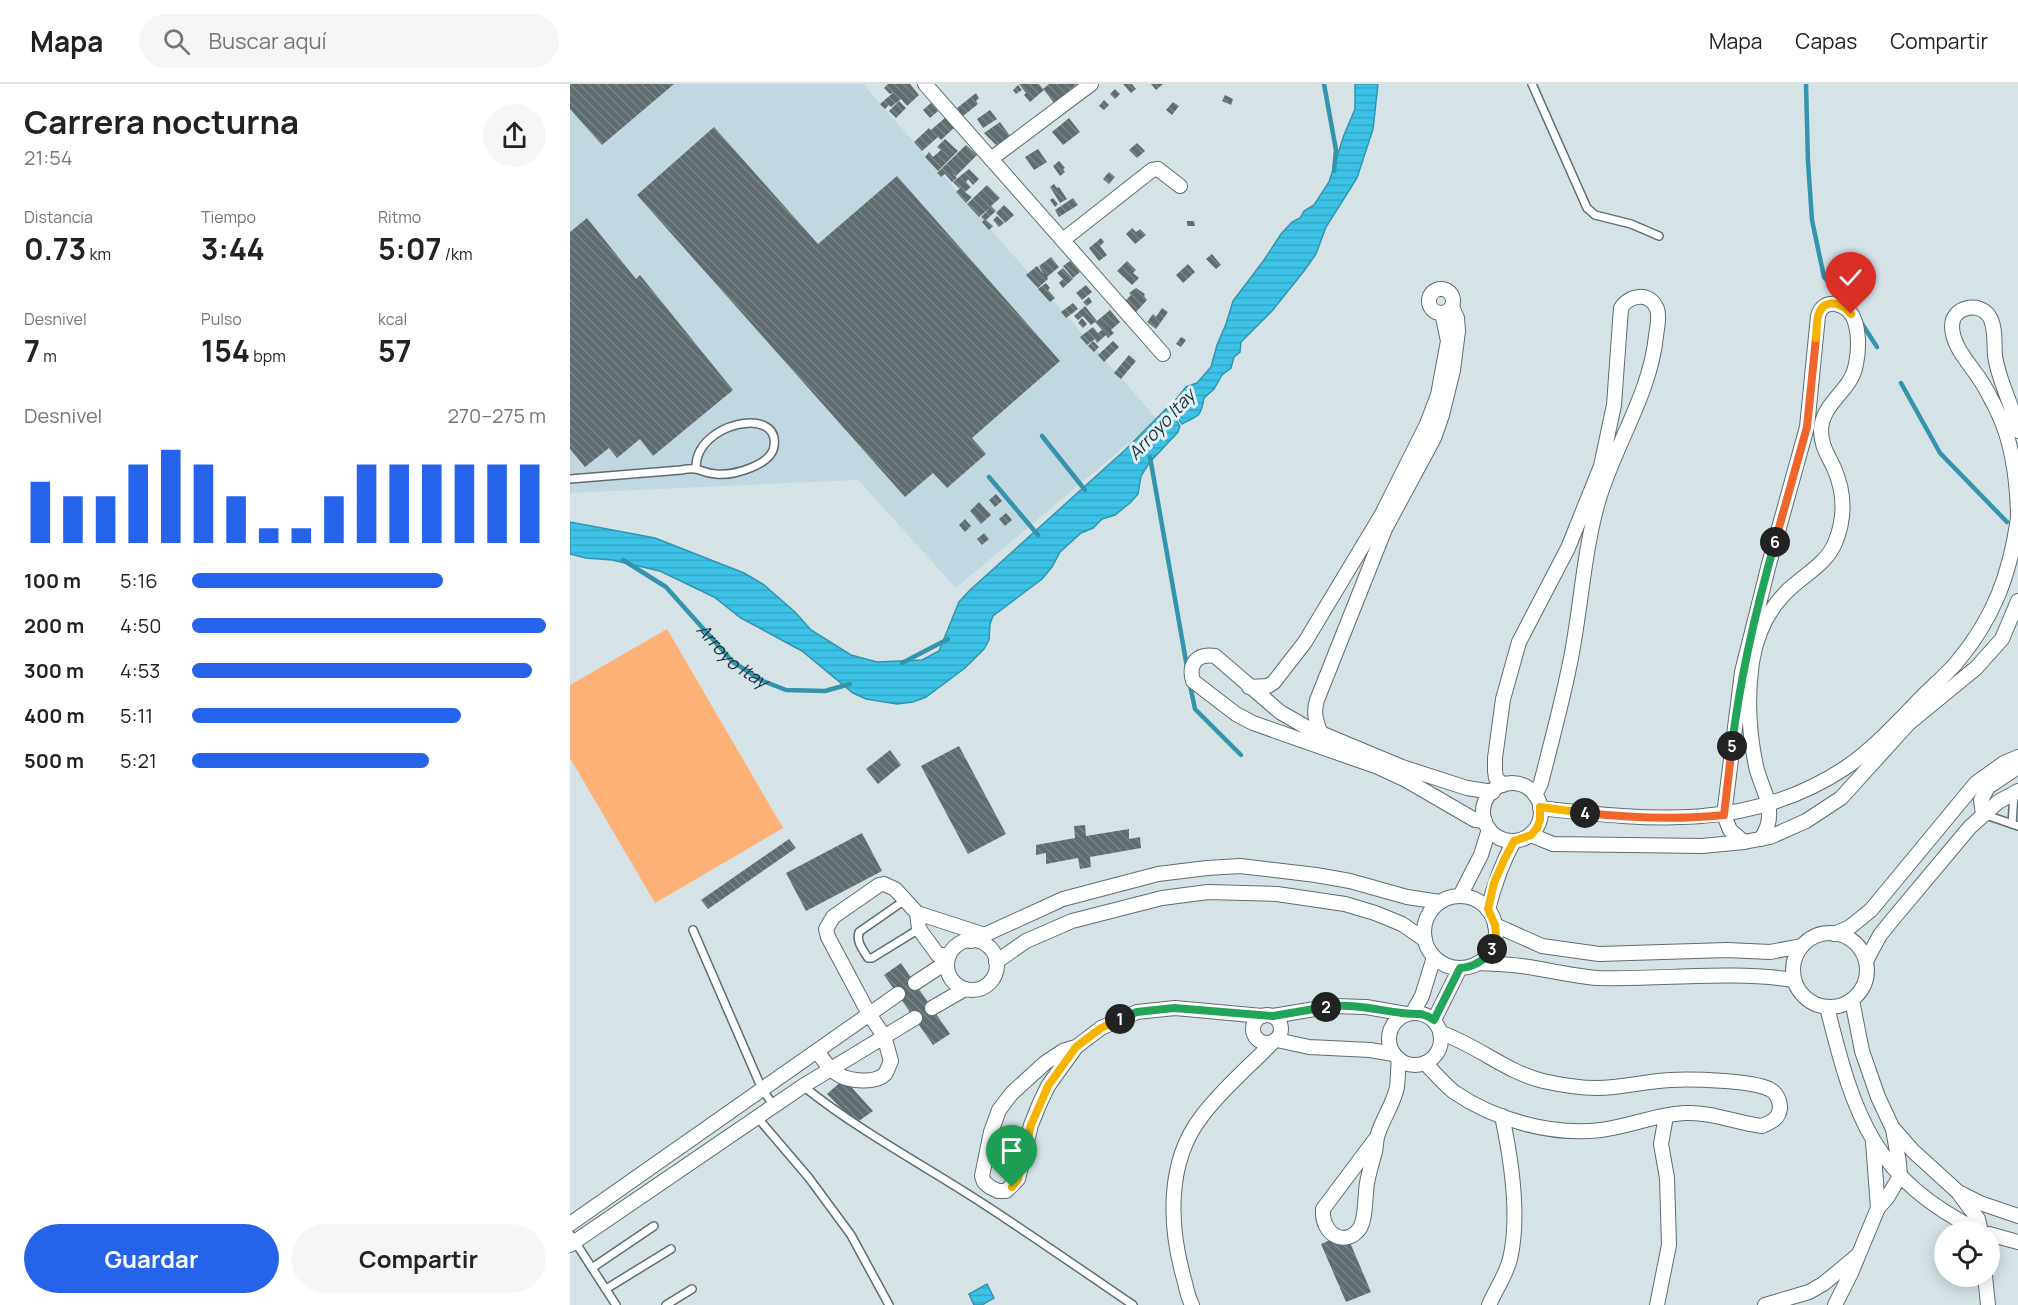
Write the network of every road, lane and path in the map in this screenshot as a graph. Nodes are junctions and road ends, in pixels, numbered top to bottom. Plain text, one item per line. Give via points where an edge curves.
1 (925, 84) edge
2 (1091, 84) edge
3 (1533, 84) edge
4 (991, 159) junction
5 (1180, 186) dead end
6 (1659, 236) dead end
7 (1063, 240) junction
8 (1163, 354) dead end
9 (2018, 431) edge
10 (696, 467) junction
11 (570, 479) edge
12 (2018, 513) edge
13 (2018, 518) edge
14 (2018, 601) edge
15 (1249, 687) junction
16 (1321, 734) junction
17 (2018, 757) edge
18 (2018, 767) edge
19 (1498, 788) junction
20 (2016, 792) edge
21 (1538, 801) junction
22 (1768, 803) junction
23 (1983, 814) junction
24 (1724, 815) junction
25 (1487, 825) junction
26 (2015, 825) edge
27 (1531, 835) junction
28 (1761, 839) junction
29 (1514, 841) junction
30 (1744, 842) junction
31 (1460, 896) junction
32 (904, 900) junction
33 (1440, 902) junction
34 (1488, 909) junction
35 (917, 914) junction
36 (1495, 925) junction
37 (919, 929) junction
38 (693, 930) dead end
39 (1834, 934) junction
40 (978, 938) junction
41 (1425, 940) junction
42 (1802, 946) junction
43 (1434, 957) junction
44 (948, 958) junction
45 (1866, 961) junction
46 (996, 962) junction
47 (1479, 963) junction
48 (1460, 968) junction
49 (1794, 980) junction
50 (915, 983) dead end
51 (965, 989) junction
52 (898, 994) dead end
53 (1852, 1000) junction
54 (1827, 1007) junction
55 (932, 1008) dead end
56 (1216, 1012) junction
57 (1409, 1013) junction
58 (869, 1014) junction
59 (1267, 1016) junction
60 (915, 1018) dead end
61 (1434, 1020) junction
62 (1441, 1033) junction
63 (1255, 1035) junction
64 (884, 1036) junction
65 (1274, 1041) junction
66 (1076, 1047) junction
67 (817, 1051) junction
68 (1397, 1057) junction
69 (1421, 1064) junction
70 (1251, 1065) junction
71 (831, 1069) junction
72 (803, 1086) junction
73 (1396, 1088) junction
74 (762, 1089) junction
75 (774, 1106) junction
76 (1502, 1116) junction
77 (1666, 1116) junction
78 (757, 1118) junction
79 (1642, 1122) junction
80 (1526, 1124) junction
81 (1892, 1127) junction
82 (1377, 1137) junction
83 (1873, 1142) junction
84 (1661, 1144) junction
85 (1509, 1148) junction
86 (1900, 1176) junction
87 (620, 1189) junction
88 (1958, 1192) junction
89 (631, 1203) junction
90 (1878, 1208) junction
91 (2018, 1216) edge
92 (1963, 1221) edge
93 (1978, 1221) edge
94 (570, 1224) edge
95 (654, 1226) dead end
96 (2000, 1237) edge
97 (572, 1240) edge
98 (2018, 1242) edge
99 (671, 1249) dead end
100 (1859, 1254) junction
101 (592, 1268) junction
102 (1185, 1282) junction
103 (1986, 1287) edge
104 (606, 1289) junction
105 (692, 1289) dead end
106 (616, 1305) edge
107 (666, 1305) edge
108 (889, 1305) edge
109 (1133, 1305) edge
110 (1192, 1305) edge
111 (1201, 1305) edge
112 (1489, 1305) edge
113 (1657, 1305) edge
114 (1765, 1305) edge
115 (1834, 1305) edge
116 (1988, 1305) edge

1 - 4 street
2 - 4 street
3 - 6 lane via 1587,208 1595,215
4 - 7 street
5 - 7 street via 1158,169 1152,170
7 - 8 street
9 - 12 street via 1998,372 1989,315 1969,307 1953,319 1954,335 2006,431
10 - 10 lane via 700,449 724,428 757,423 767,427 775,440 774,450 759,464 727,474
10 - 11 lane
13 - 22 street via 1998,599 1981,630 1956,662 1844,769 1808,790
14 - 28 street via 2002,639 1977,668 1909,723 1852,787 1806,821
15 - 16 street via 1280,712
15 - 16 street via 1274,682 1305,642 1382,514 1438,395 1448,341 1447,310 1457,318 1458,331 1442,415 1434,438 1385,530 1317,700 1314,710
15 - 25 street via 1215,656 1202,655 1192,666 1193,681 1236,714 1406,780
16 - 19 street via 1467,788
17 - 39 street via 1976,783 1871,910
18 - 23 street via 1988,787 1981,800
19 - 21 street via 1520,785
19 - 21 street via 1495,758 1503,699 1519,642 1568,548 1601,466 1614,405 1621,308 1630,298 1645,298 1657,308 1652,361 1598,505 1570,664
19 - 25 street via 1485,804
20 - 23 street
20 - 26 lane
21 - 24 street via 1619,817 1679,819
21 - 27 street via 1540,820
22 - 24 street
22 - 24 street via 1753,743 1752,663 1772,609 1824,560 1840,532 1844,504 1821,431 1824,414 1845,388 1856,366 1858,338 1855,320 1846,307 1837,304 1819,310 1807,427 1752,629
22 - 28 street via 1768,826
23 - 26 lane
23 - 45 street via 1909,898 1880,935
24 - 30 street via 1730,830
25 - 29 street via 1496,836
25 - 31 street via 1481,855
27 - 29 street
27 - 30 street via 1553,844 1702,846
28 - 30 street
29 - 34 street via 1494,883
31 - 33 street
31 - 34 street via 1474,899
32 - 35 street
32 - 37 lane via 859,932 860,945 872,958
32 - 58 street via 896,889 879,885 833,917 826,929
33 - 40 street via 1316,875 1240,866 1207,868 1158,874 1063,899
33 - 41 street via 1428,915
34 - 36 street
35 - 37 street
35 - 40 street
36 - 42 street via 1542,946 1599,954 1770,952
36 - 47 street via 1491,950
37 - 44 street via 938,955
38 - 74 lane
39 - 42 street via 1816,936
39 - 45 street via 1851,939
40 - 44 street via 958,944
40 - 46 street
41 - 43 street
41 - 46 street via 1376,912 1345,904 1277,894 1208,892 1162,898 1072,921 1026,941
42 - 49 street via 1794,962
43 - 48 street via 1446,966
43 - 57 street via 1422,996
44 - 50 street
44 - 51 street via 947,969 953,981
45 - 53 street via 1867,978
46 - 51 street via 991,981 979,989
47 - 48 street
47 - 49 street via 1597,978 1728,974
48 - 61 street
49 - 54 street via 1810,1001
51 - 55 street
52 - 58 street
53 - 54 street
53 - 81 street via 1862,1051
54 - 83 street via 1855,1107
56 - 59 street
56 - 63 street
56 - 66 street via 1174,1008 1137,1012 1101,1028
57 - 59 street via 1333,1006
57 - 61 street via 1428,1015
57 - 68 street via 1390,1030 1389,1045
58 - 64 street
58 - 67 street
59 - 63 street via 1254,1023
59 - 65 street via 1280,1024 1280,1035
60 - 64 street
61 - 62 street
62 - 69 street via 1440,1048
62 - 77 street via 1541,1080 1599,1088 1668,1080 1739,1083 1769,1089 1776,1094 1780,1106 1777,1117 1762,1126 1706,1113
63 - 65 street via 1266,1043
63 - 70 street
64 - 71 street
64 - 71 street via 891,1062 885,1074 875,1080 855,1080
65 - 68 street via 1370,1050
65 - 70 street
66 - 66 street via 1045,1063 999,1110 983,1166 982,1176 990,1187 1006,1191 1018,1179 1039,1105
67 - 71 street
67 - 74 street
68 - 69 street via 1410,1065
68 - 73 street
69 - 73 street
69 - 76 street via 1454,1091
70 - 102 street via 1200,1118 1184,1148 1173,1211 1174,1239
71 - 72 street
72 - 75 street
72 - 109 lane via 889,1147 981,1202
73 - 82 street
74 - 75 lane
74 - 87 street
75 - 78 street
76 - 80 street
76 - 85 street
77 - 79 street
77 - 84 street
78 - 89 street
78 - 108 lane via 851,1235
79 - 80 street via 1599,1130 1555,1130
79 - 84 street
80 - 85 street
81 - 86 street
81 - 88 street
82 - 82 street via 1323,1209 1322,1219 1332,1234 1352,1234 1363,1220
83 - 86 street
83 - 90 street
84 - 113 street via 1667,1178 1669,1245
85 - 112 street via 1514,1240 1510,1261
86 - 90 street
86 - 92 street via 1920,1195
87 - 89 street
87 - 94 street
88 - 91 street
88 - 93 street
89 - 97 street
90 - 100 street
95 - 101 lane
96 - 98 street
97 - 101 lane
99 - 104 lane
100 - 114 street via 1809,1292
100 - 115 street
101 - 104 lane
102 - 110 street
102 - 111 street
103 - 116 street
104 - 106 lane
105 - 107 lane

